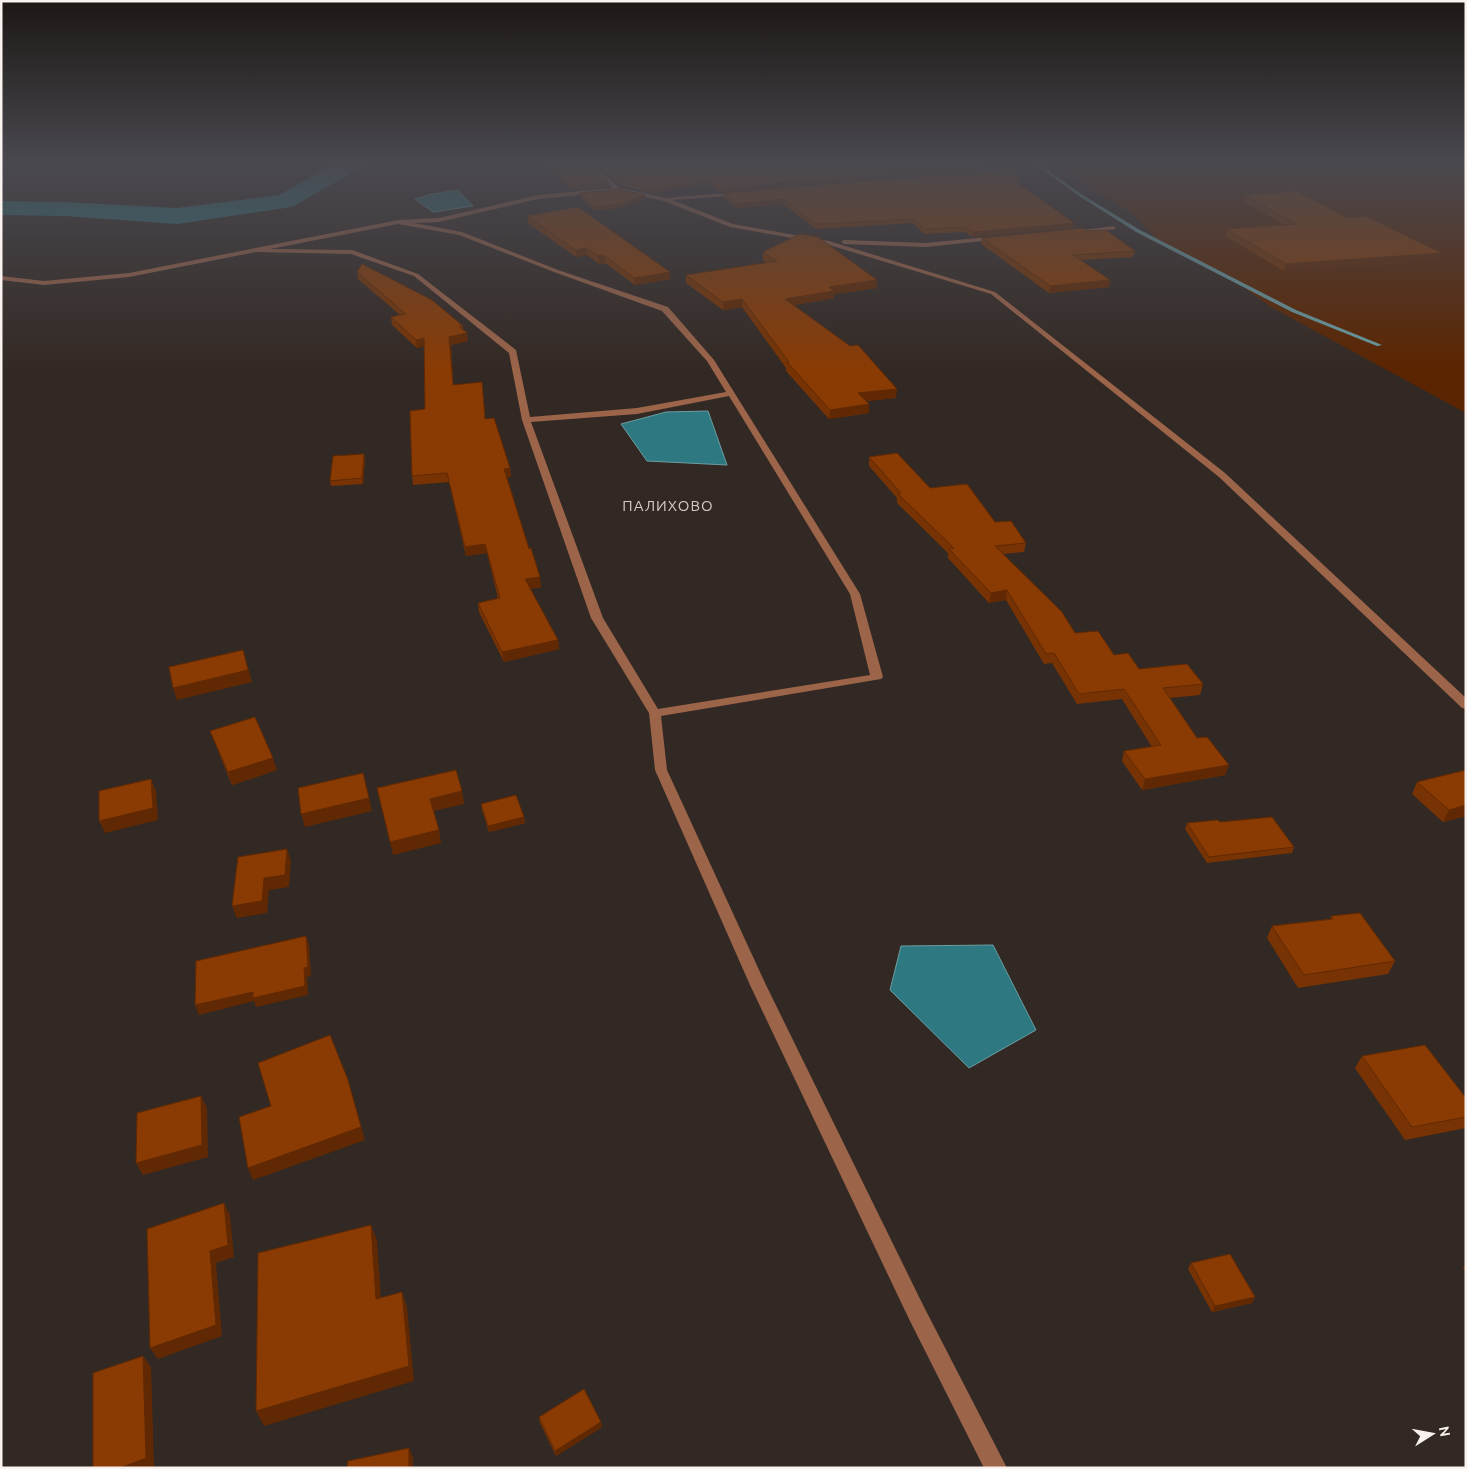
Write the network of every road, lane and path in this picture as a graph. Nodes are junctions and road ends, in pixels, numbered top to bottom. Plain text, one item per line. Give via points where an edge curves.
1 (352, 232) edge
2 (452, 232) edge
3 (765, 232) edge
4 (1064, 232) edge
5 (1070, 232) edge
6 (1005, 238) edge
7 (827, 242) junction
8 (259, 251) junction
9 (1, 278) edge
10 (731, 393) junction
11 (526, 420) junction
12 (1466, 705) edge
13 (655, 713) junction
14 (996, 1468) edge

1 - 8 street
2 - 10 street via 664,309 710,360
3 - 7 street
4 - 5 street
6 - 7 street via 926,245
7 - 12 street via 993,293 1222,474
8 - 9 street via 129,274 44,283
8 - 11 street via 352,252 416,274 513,352
10 - 11 street via 637,410
10 - 13 street via 855,594 877,677
11 - 13 street via 597,618
13 - 14 street via 661,770 754,976 916,1312

